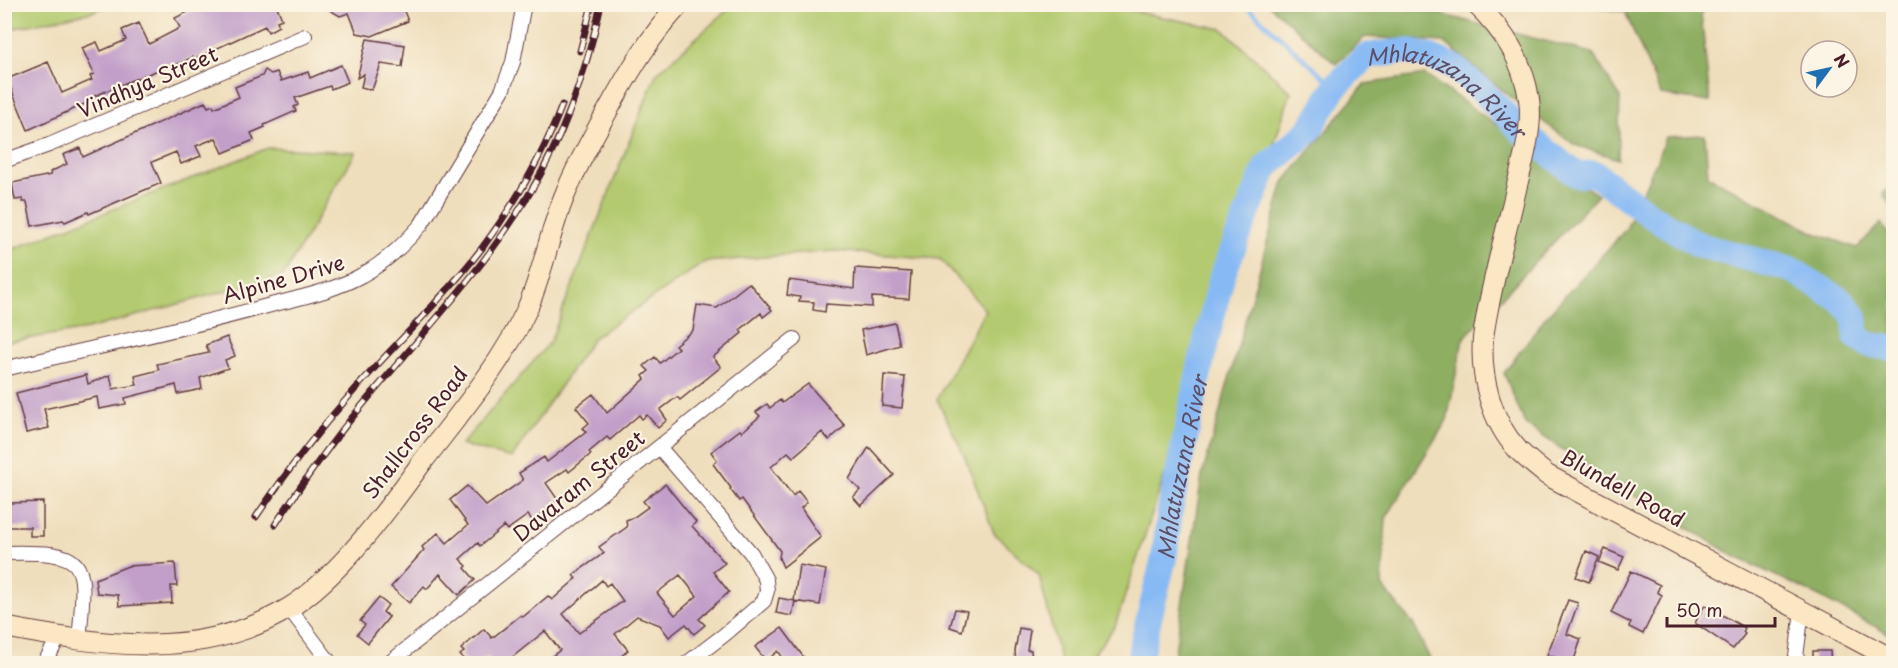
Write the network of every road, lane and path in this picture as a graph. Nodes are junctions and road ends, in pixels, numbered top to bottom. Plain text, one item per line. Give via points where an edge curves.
1 (524, 4) edge
2 (680, 4) edge
3 (1476, 4) edge
4 (305, 36) dead end
5 (4, 161) edge
6 (794, 339) dead end
7 (4, 369) edge
8 (659, 447) junction
9 (4, 553) edge
10 (289, 608) junction
11 (1802, 611) junction
12 (4, 627) edge
13 (59, 638) junction
14 (79, 641) junction
15 (1887, 660) edge
16 (44, 663) edge
17 (331, 663) edge
18 (388, 663) edge
19 (686, 663) edge
20 (1795, 663) edge

1 - 7 street, Alpine Drive via 513,62 502,91 421,225 383,262 360,277 305,296
2 - 10 street, Shallcross Road via 640,53 589,143 564,196 527,310 506,349 350,554
3 - 11 street, Blundell Road via 1509,41 1522,69 1530,102 1527,138 1481,354 1493,411 1503,430 1518,450 1547,475
4 - 5 street, Vindhya Street
6 - 8 street, Davaram Street
8 - 18 street, Davaram Street
8 - 19 street via 751,553 766,580 764,601
9 - 14 street via 44,552 71,559 78,566 83,592
10 - 14 street, Shallcross Road via 228,635 189,644
10 - 17 street
11 - 15 street, Blundell Road
11 - 20 street
12 - 13 street, Shallcross Road
13 - 14 street, Shallcross Road
13 - 16 street

